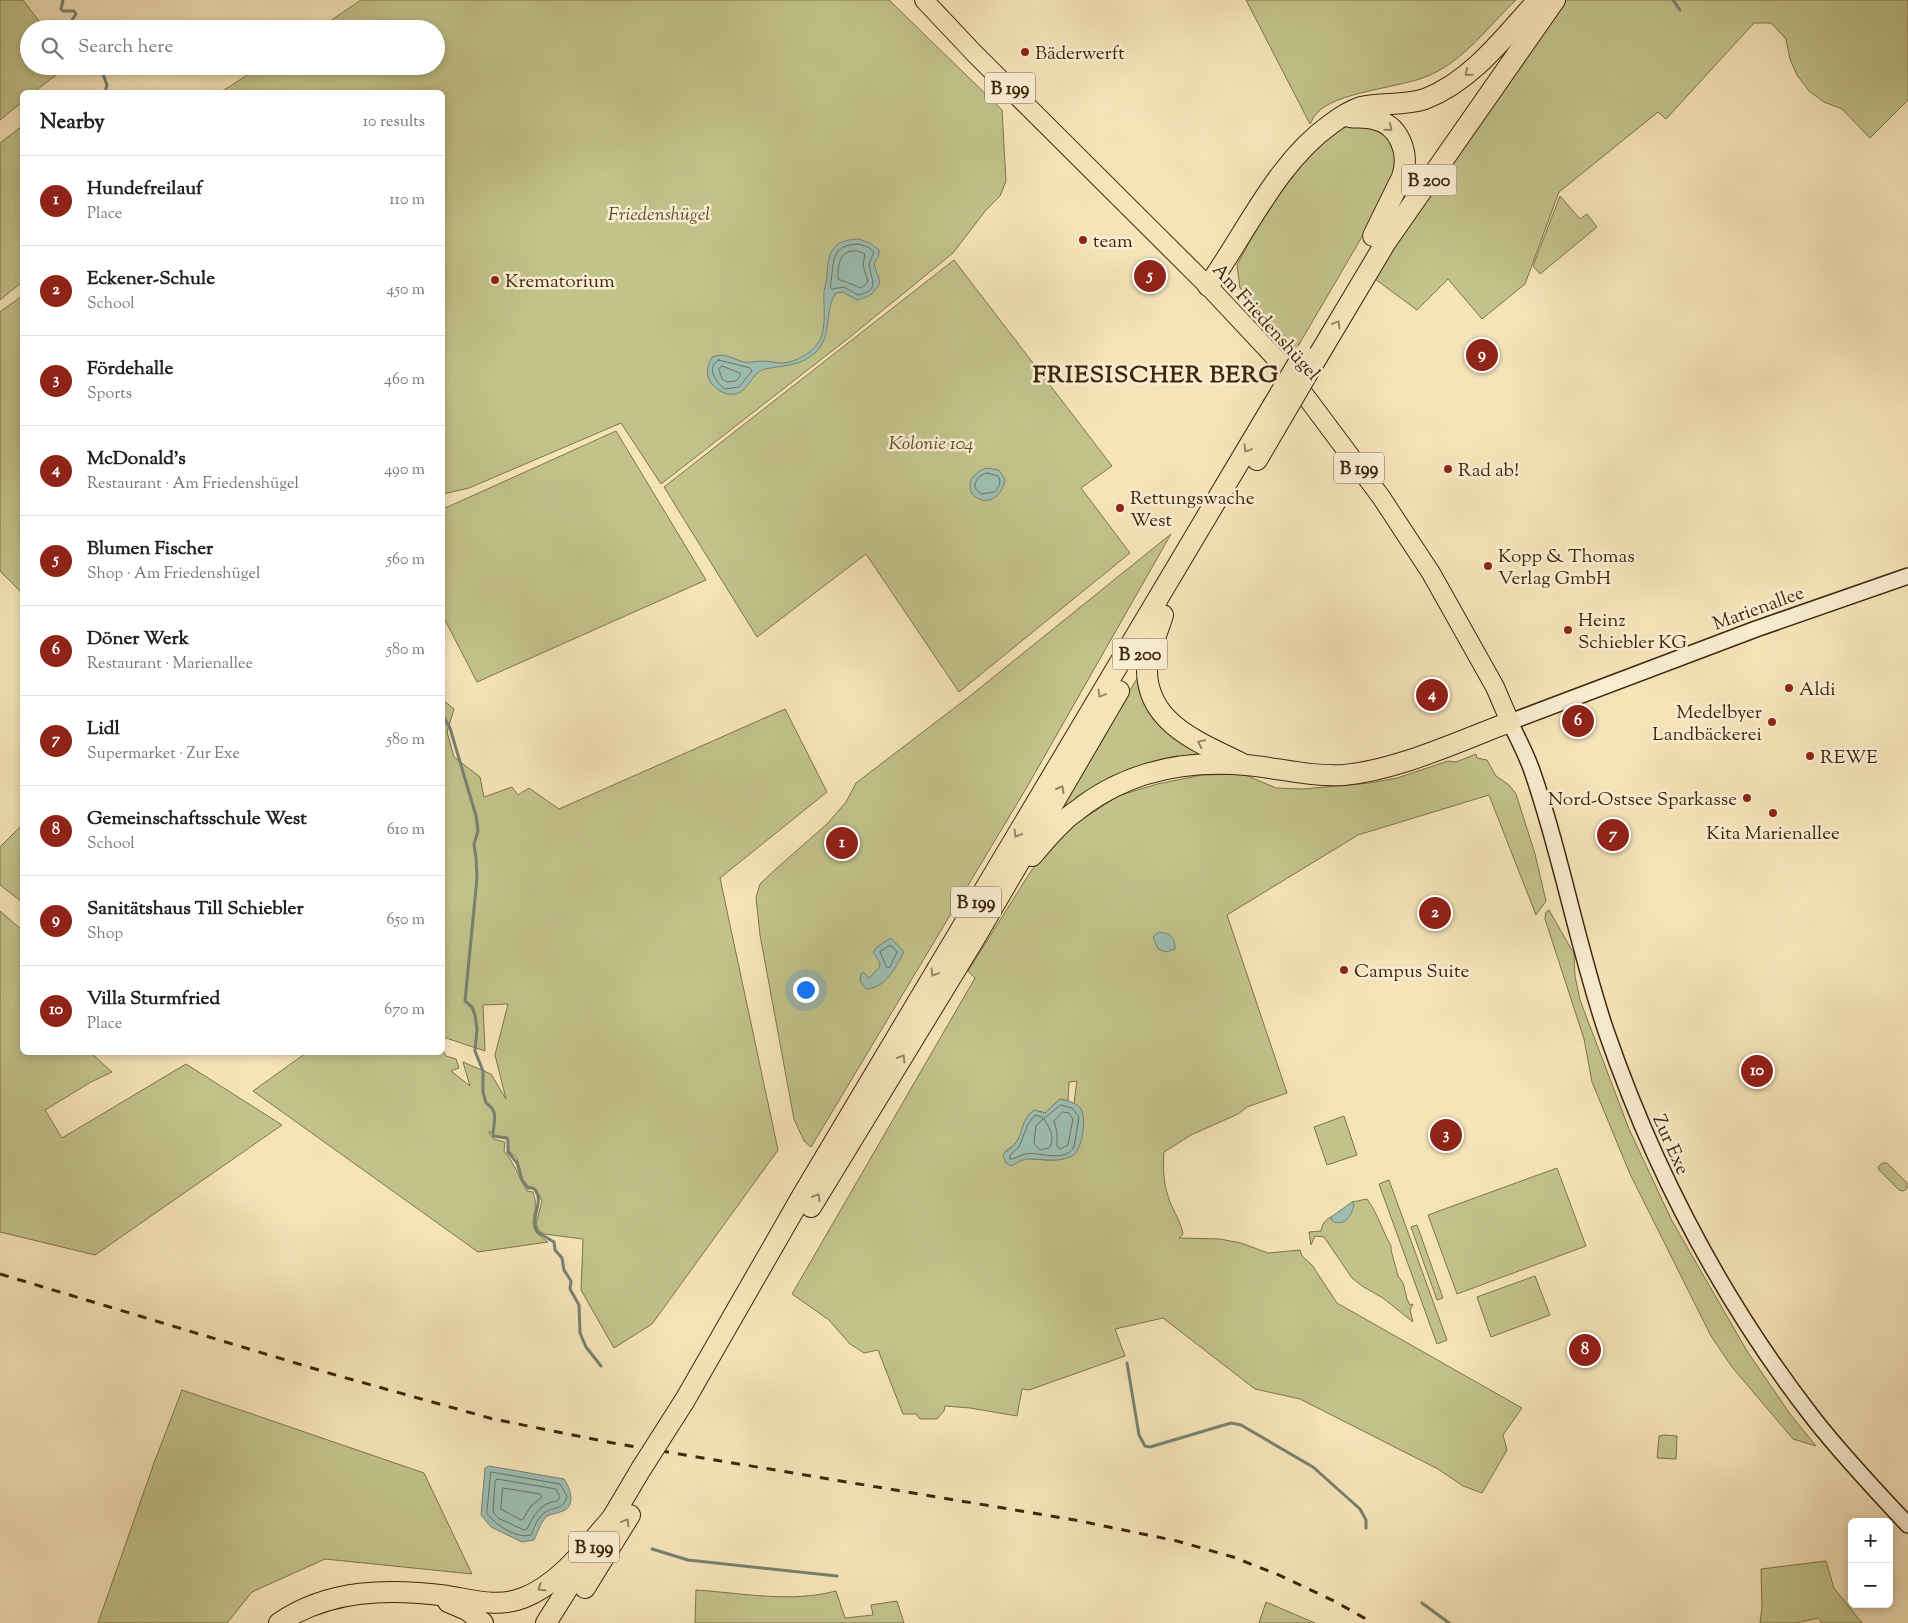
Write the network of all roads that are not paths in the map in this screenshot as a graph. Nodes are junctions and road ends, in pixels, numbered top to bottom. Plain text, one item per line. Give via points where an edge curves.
1 (924, 0) edge
2 (1538, 0) edge
3 (1556, 0) edge
4 (1343, 117) junction
5 (1373, 236) junction
6 (1208, 286) junction
7 (1307, 360) junction
8 (1276, 413) junction
9 (1908, 576) edge
10 (1163, 615) junction
11 (1510, 722) junction
12 (1245, 765) junction
13 (1002, 891) junction
14 (691, 1403) junction
15 (648, 1472) junction
16 (613, 1517) junction
17 (1908, 1525) edge
18 (428, 1594) junction
19 (279, 1623) edge
20 (483, 1623) edge
21 (546, 1623) edge
22 (562, 1623) edge

1 - 6 main road, Am Friedenshügel / B 199
2 -> 4 highway via 1479,63 1440,92 1408,103 1360,108
2 - 5 highway, B 200
7 -> 3 highway, B 200
4 -> 5 highway, B 199 via 1374,119 1388,125 1400,138 1405,153 1402,177
4 - 6 highway via 1316,135 1297,154
5 - 7 highway, B 199
6 - 11 main road, Am Friedenshügel / B 199 via 1283,366 1381,497 1470,639
7 - 8 highway, B 199, bridge
8 - 10 highway, B 200
8 -> 14 highway, B 199 via 832,1146
9 - 11 main road, Marienallee via 1756,629
12 -> 10 highway via 1187,736 1155,705 1147,668
13 -> 10 highway, B 200
11 - 12 highway, B 199 via 1400,763 1344,775 1313,776
11 - 17 main road, Zur Exe via 1541,801 1606,1029 1635,1110 1664,1177 1716,1275 1758,1343 1814,1419
12 - 13 highway, B 199 via 1181,765 1144,773 1102,792 1064,820
14 -> 13 highway, B 199
14 - 15 highway, B 199
15 - 16 highway, B 199
22 -> 15 highway, B 199
16 -> 18 highway via 564,1570 524,1598 509,1603 488,1603
16 - 21 highway, B 199
18 - 19 highway via 351,1594 304,1608
18 - 20 highway via 467,1610

